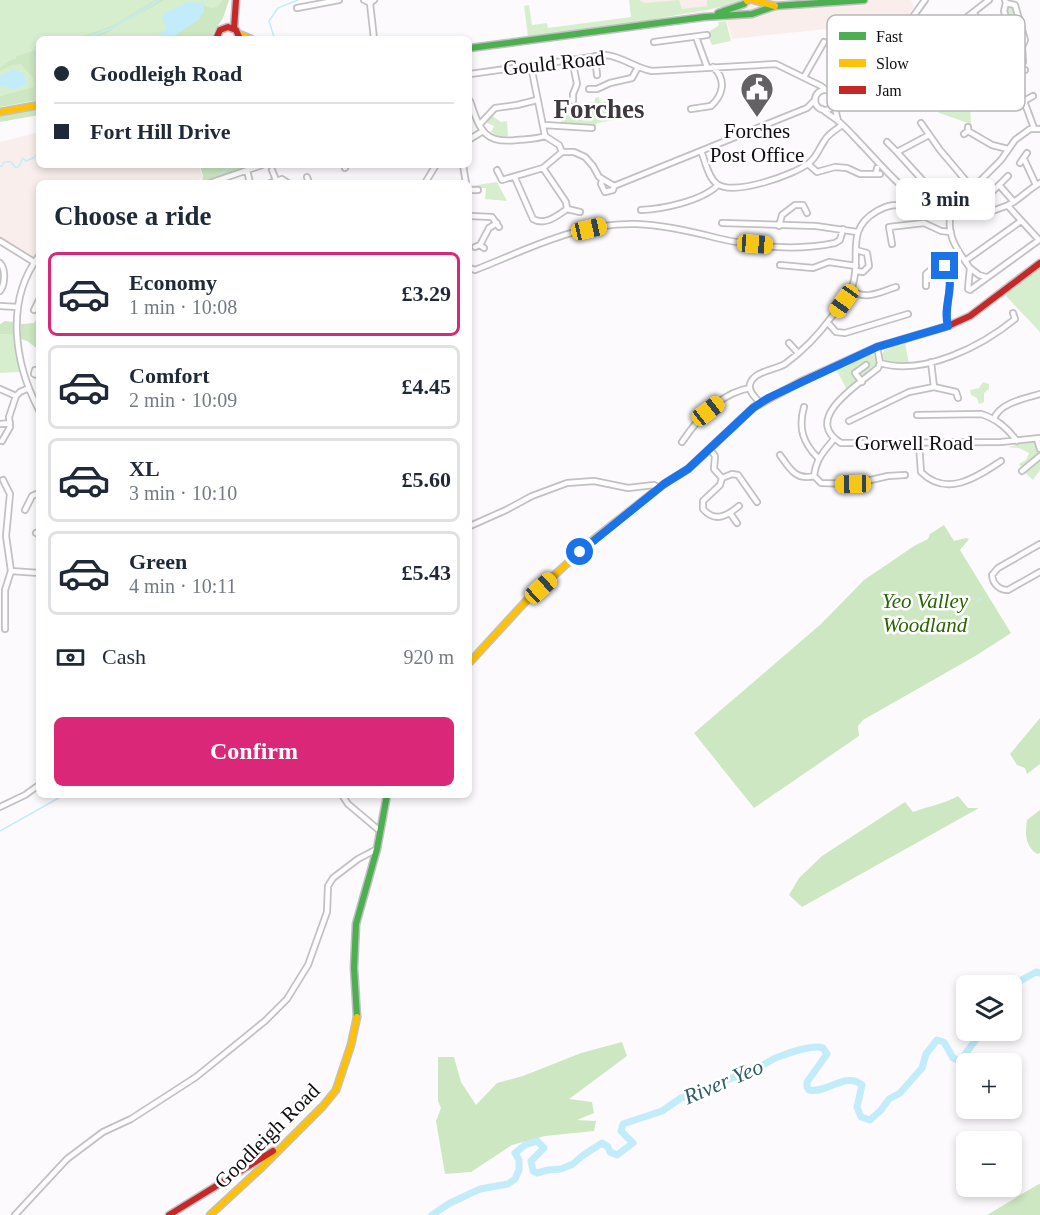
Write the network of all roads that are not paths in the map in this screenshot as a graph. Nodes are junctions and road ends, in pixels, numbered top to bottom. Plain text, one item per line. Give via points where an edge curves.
1 (339, 0) edge
2 (363, 0) edge
3 (864, 0) edge
4 (917, 0) edge
5 (924, 0) edge
6 (989, 0) edge
7 (750, 1) edge
8 (1006, 1) edge
9 (235, 2) edge
10 (372, 2) edge
11 (775, 6) junction
12 (297, 8) dead end
13 (918, 9) junction
14 (756, 11) junction
15 (747, 13) junction
16 (974, 14) edge
17 (914, 15) edge
18 (1018, 15) edge
19 (704, 17) junction
20 (222, 28) junction
21 (238, 34) edge
22 (707, 35) dead end
23 (217, 36) edge
24 (374, 36) edge
25 (696, 37) junction
26 (654, 42) dead end
27 (824, 42) dead end
28 (472, 48) edge
29 (595, 56) junction
30 (572, 59) junction
31 (531, 66) junction
32 (638, 67) junction
33 (706, 67) junction
34 (713, 67) junction
35 (723, 67) junction
36 (719, 73) junction
37 (472, 74) edge
38 (597, 75) dead end
39 (804, 77) junction
40 (812, 82) junction
41 (589, 89) dead end
42 (826, 90) joint
43 (1033, 96) dead end
44 (816, 97) junction
45 (537, 100) junction
46 (1025, 100) edge
47 (573, 101) dead end
48 (1025, 104) edge
49 (36, 106) edge
50 (472, 106) edge
51 (807, 108) junction
52 (691, 109) dead end
53 (820, 109) junction
54 (827, 109) edge
55 (837, 111) edge
56 (0, 112) edge
57 (840, 123) junction
58 (921, 123) dead end
59 (480, 124) junction
60 (544, 125) junction
61 (592, 128) dead end
62 (1034, 128) junction
63 (1040, 129) edge
64 (483, 131) junction
65 (966, 131) dead end
66 (929, 135) junction
67 (545, 136) junction
68 (472, 138) edge
69 (887, 142) dead end
70 (1008, 149) junction
71 (701, 151) junction
72 (562, 152) junction
73 (897, 152) junction
74 (1027, 153) dead end
75 (808, 164) junction
76 (253, 168) edge
77 (543, 168) junction
78 (247, 170) junction
79 (272, 170) dead end
80 (497, 170) dead end
81 (878, 172) dead end
82 (1008, 176) dead end
83 (515, 178) junction
84 (218, 180) edge
85 (249, 180) edge
86 (276, 180) joint
87 (284, 180) edge
88 (603, 180) junction
89 (926, 184) dead end
90 (1038, 184) edge
91 (718, 185) junction
92 (935, 185) dead end
93 (614, 186) junction
94 (1000, 186) junction
95 (973, 189) junction
96 (472, 190) edge
97 (478, 190) dead end
98 (991, 194) dead end
99 (915, 198) junction
100 (1014, 202) junction
101 (922, 203) junction
102 (1008, 206) junction
103 (567, 209) junction
104 (641, 210) dead end
105 (580, 212) dead end
106 (807, 213) dead end
107 (951, 213) junction
108 (472, 216) edge
109 (1021, 221) junction
110 (726, 225) dead end
111 (779, 226) junction
112 (843, 230) junction
113 (857, 232) junction
114 (951, 232) junction
115 (1039, 240) edge
116 (0, 241) edge
117 (892, 244) dead end
118 (480, 247) dead end
119 (856, 250) junction
120 (36, 260) edge
121 (965, 261) junction
122 (34, 262) junction
123 (0, 263) edge
124 (1040, 263) edge
125 (780, 265) dead end
126 (856, 268) junction
127 (970, 268) junction
128 (472, 269) edge
129 (986, 277) junction
130 (926, 286) dead end
131 (896, 287) dead end
132 (0, 291) edge
133 (851, 291) junction
134 (0, 306) edge
135 (36, 306) edge
136 (18, 307) junction
137 (34, 310) dead end
138 (908, 314) dead end
139 (1013, 314) dead end
140 (828, 322) junction
141 (948, 326) junction
142 (789, 343) dead end
143 (877, 347) junction
144 (798, 353) junction
145 (931, 362) junction
146 (880, 363) junction
147 (866, 365) dead end
148 (35, 370) dead end
149 (36, 375) edge
150 (862, 382) junction
151 (934, 387) junction
152 (29, 388) junction
153 (750, 388) junction
154 (0, 389) edge
155 (1040, 394) edge
156 (16, 396) junction
157 (958, 398) dead end
158 (36, 403) edge
159 (760, 403) junction
160 (804, 407) dead end
161 (917, 415) dead end
162 (994, 419) junction
163 (849, 421) dead end
164 (10, 423) junction
165 (0, 424) edge
166 (1039, 438) edge
167 (834, 439) junction
168 (1017, 441) junction
169 (682, 442) dead end
170 (2, 443) edge
171 (919, 444) junction
172 (710, 449) junction
173 (1040, 449) edge
174 (780, 455) dead end
175 (1040, 456) edge
176 (818, 458) junction
177 (1001, 461) dead end
178 (1022, 471) dead end
179 (904, 475) dead end
180 (814, 476) junction
181 (722, 478) junction
182 (3, 480) dead end
183 (753, 485) dead end
184 (659, 488) junction
185 (748, 489) junction
186 (36, 494) edge
187 (757, 502) dead end
188 (739, 506) dead end
189 (25, 510) dead end
190 (730, 513) junction
191 (737, 523) dead end
192 (472, 525) edge
193 (1040, 544) edge
194 (11, 571) junction
195 (1040, 572) edge
196 (36, 573) edge
197 (5, 629) dead end
198 (472, 660) edge
199 (36, 787) edge
200 (344, 798) edge
201 (386, 798) edge
202 (0, 807) edge
203 (380, 831) junction
204 (377, 849) junction
205 (280, 1148) junction
206 (15, 1215) edge
207 (169, 1215) edge
208 (210, 1215) edge

1 - 12 street
2 - 10 street
3 - 11 main road
4 - 13 street
5 - 13 street
6 - 16 street
7 - 11 main road
7 - 14 main road via 758,6
7 - 15 main road via 744,9
7 - 19 main road
8 - 18 street via 1014,4
9 - 20 main road
9 - 21 main road
10 - 24 street
11 - 14 main road
13 - 17 street
14 - 15 main road
15 - 19 main road
19 - 28 main road
20 - 21 main road
20 - 23 main road
22 - 25 street
25 - 26 street
25 - 33 street
27 - 39 street
29 - 30 street, Gould Road
29 - 32 street, Gould Road via 616,56
29 - 38 street
30 - 31 street, Gould Road
30 - 47 street via 577,84
31 - 37 street, Gould Road
31 - 45 street
32 - 33 street, Gould Road via 652,71
32 - 41 street via 632,78
33 - 34 street, Gould Road
34 - 35 street, Gould Road
34 - 36 street
35 - 36 street
35 - 39 street, Gould Road via 776,64
36 - 52 street via 723,88 717,99 708,108
39 - 40 street, Gould Road
40 - 42 street, Gould Road
40 - 44 street
42 - 44 street
43 - 46 street
44 - 51 street
44 - 53 street
45 - 59 street via 495,108
45 - 60 street
48 - 62 street
49 - 56 main road
50 - 59 street
51 - 53 street
51 - 71 street
53 - 54 street
53 - 57 street
55 - 57 street
57 - 75 street
57 - 99 street
58 - 66 street
59 - 64 street
60 - 61 street
60 - 67 street
62 - 63 street
62 - 70 street
64 - 67 street via 504,142
64 - 68 street
65 - 70 street
66 - 73 street
66 - 95 street
67 - 72 street
69 - 73 street
70 - 95 street
71 - 91 street
71 - 93 street
72 - 77 street
72 - 88 street via 585,157
73 - 89 street
74 - 90 street via 1022,161
75 - 81 street via 817,172 835,167 860,174
75 - 91 street via 754,185
76 - 78 street
77 - 83 street
77 - 103 street
78 - 84 street
78 - 85 street
79 - 86 street
80 - 83 street via 502,180
82 - 94 street
83 - 103 street via 535,221 554,219
86 - 87 street
88 - 93 street
88 - 93 street via 605,192
90 - 100 street
91 - 104 street via 668,207
92 - 101 street via 935,192
94 - 98 street
94 - 100 street
95 - 107 street
96 - 97 street
99 - 101 street
99 - 113 street via 907,206 888,205 869,216
100 - 102 street
101 - 107 street
102 - 107 street via 969,215
102 - 109 street
103 - 105 street
106 - 111 street via 802,205 795,205 782,215
107 - 114 street
108 - 118 street via 492,217 498,225 489,228
109 - 115 street
109 - 121 street
110 - 111 street
111 - 112 street
112 - 113 street
112 - 128 street via 835,243 797,248 719,238 679,228 609,224 533,245
113 - 119 street
114 - 117 street via 924,223 889,227
114 - 121 street via 952,242
115 - 129 street
116 - 122 street
119 - 126 street
119 - 126 street via 867,253 869,266 863,272
120 - 122 street
121 - 127 street
122 - 136 street via 22,284
123 - 132 street
124 - 141 main road via 970,316
125 - 126 street via 813,268 836,262
126 - 133 street
127 - 129 street
127 - 129 street via 970,290
130 - 141 street via 926,274 941,261 951,281 945,315
131 - 133 street via 868,297
133 - 140 street
134 - 136 street
135 - 137 street
136 - 152 street via 19,355
138 - 140 street via 844,333 836,332
139 - 145 street via 1015,319 978,345
140 - 144 street
141 - 143 main road
142 - 144 street
143 - 146 street
143 - 159 main road
144 - 153 street via 754,378
145 - 146 street via 891,366
145 - 151 street
146 - 150 street, Gorwell Road
147 - 150 street via 855,373
148 - 149 street
150 - 167 street, Gorwell Road via 830,411 826,422
151 - 157 street via 956,392
151 - 163 street via 909,392
152 - 156 street
152 - 158 street
153 - 159 street
153 - 169 street via 728,395 695,423
154 - 156 street
155 - 162 street via 1002,408
156 - 164 street
159 - 172 main road
160 - 176 street via 802,433
161 - 162 street via 965,413
162 - 168 street
164 - 165 street
164 - 170 street
166 - 168 street, Gorwell Road
166 - 173 street
167 - 171 street, Gorwell Road via 849,444
167 - 176 street
168 - 171 street, Gorwell Road
171 - 177 street via 921,472 942,483 967,482
172 - 181 street via 715,456 714,469
172 - 184 main road
174 - 180 street via 799,476
175 - 178 street
176 - 180 street
179 - 180 street via 853,484 821,483
181 - 185 street via 738,474
181 - 190 street via 702,507 712,517
182 - 194 street via 10,494 6,536
183 - 185 street
184 - 192 street via 567,483 532,495
184 - 198 main road via 594,539 526,602
185 - 187 street
186 - 189 street via 26,502
188 - 190 street
190 - 191 street
193 - 195 street via 998,568 992,580 1008,590
194 - 196 street
194 - 197 street via 5,590
199 - 202 street
200 - 203 street
201 - 203 main road, Goodleigh Road
203 - 204 main road, Goodleigh Road
204 - 205 main road, Goodleigh Road via 356,924 356,1030 343,1073 323,1106
204 - 206 street via 333,878 328,886 327,912 308,965 286,999 265,1021 196,1077 131,1119 103,1132 67,1159
205 - 207 main road
205 - 208 main road, Goodleigh Road

